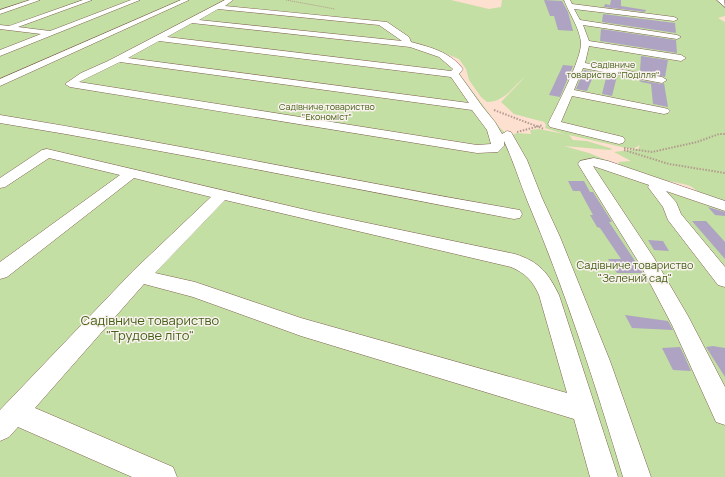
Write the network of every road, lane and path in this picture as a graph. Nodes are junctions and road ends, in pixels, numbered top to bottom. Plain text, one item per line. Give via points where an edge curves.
1 (37, 0) edge
2 (89, 0) edge
3 (137, 0) edge
4 (186, 0) edge
5 (230, 0) edge
6 (720, 0) edge
7 (568, 3) edge
8 (725, 5) edge
9 (217, 7) junction
10 (0, 12) edge
11 (674, 19) dead end
12 (190, 21) junction
13 (577, 22) junction
14 (2, 28) edge
15 (51, 33) junction
16 (73, 35) dead end
17 (86, 37) dead end
18 (677, 37) dead end
19 (99, 38) junction
20 (157, 38) junction
21 (585, 43) junction
22 (407, 44) junction
23 (0, 53) edge
24 (680, 58) dead end
25 (118, 59) junction
26 (578, 65) junction
27 (454, 74) junction
28 (662, 80) dead end
29 (0, 83) edge
30 (568, 92) junction
31 (476, 107) junction
32 (664, 111) dead end
33 (0, 118) edge
34 (554, 124) junction
35 (507, 135) joint
36 (620, 144) joint
37 (132, 173) junction
38 (725, 173) edge
39 (658, 183) junction
40 (0, 184) edge
41 (223, 194) junction
42 (725, 206) edge
43 (514, 214) dead end
44 (0, 272) edge
45 (140, 276) junction
46 (725, 280) edge
47 (584, 410) junction
48 (725, 413) edge
49 (7, 420) edge
50 (163, 477) edge
51 (604, 477) edge
52 (637, 477) edge

1 - 10 street
2 - 14 street
3 - 15 street
4 - 19 street
5 - 9 street
6 - 8 street
7 - 11 street
7 - 13 street
9 - 12 street
9 - 22 street via 379,23 406,39
12 - 20 street
12 - 22 street
13 - 18 street
13 - 21 street
14 - 15 street
15 - 16 street
15 - 23 street
17 - 19 street
19 - 29 street
20 - 25 street
20 - 27 street
21 - 24 street
21 - 26 street
22 - 27 street via 436,52 450,60 458,69
25 - 31 street
25 - 31 street via 70,84 428,142 493,149 498,146 493,126
26 - 28 street
26 - 30 street
27 - 31 street
30 - 32 street
30 - 34 street
33 - 43 street
34 - 35 path
34 - 36 street
35 - 52 street via 520,160 557,251 602,370
36 - 38 path via 669,164
37 - 40 street via 47,153
37 - 41 street
37 - 44 street
39 - 42 street
39 - 46 street via 655,187 670,206 674,216
39 - 48 street via 603,164 585,164 652,269
41 - 45 street
41 - 47 street via 515,261 534,270 542,279 549,295
45 - 47 street via 195,290 301,327
45 - 49 street
47 - 51 street
49 - 50 street via 34,420

